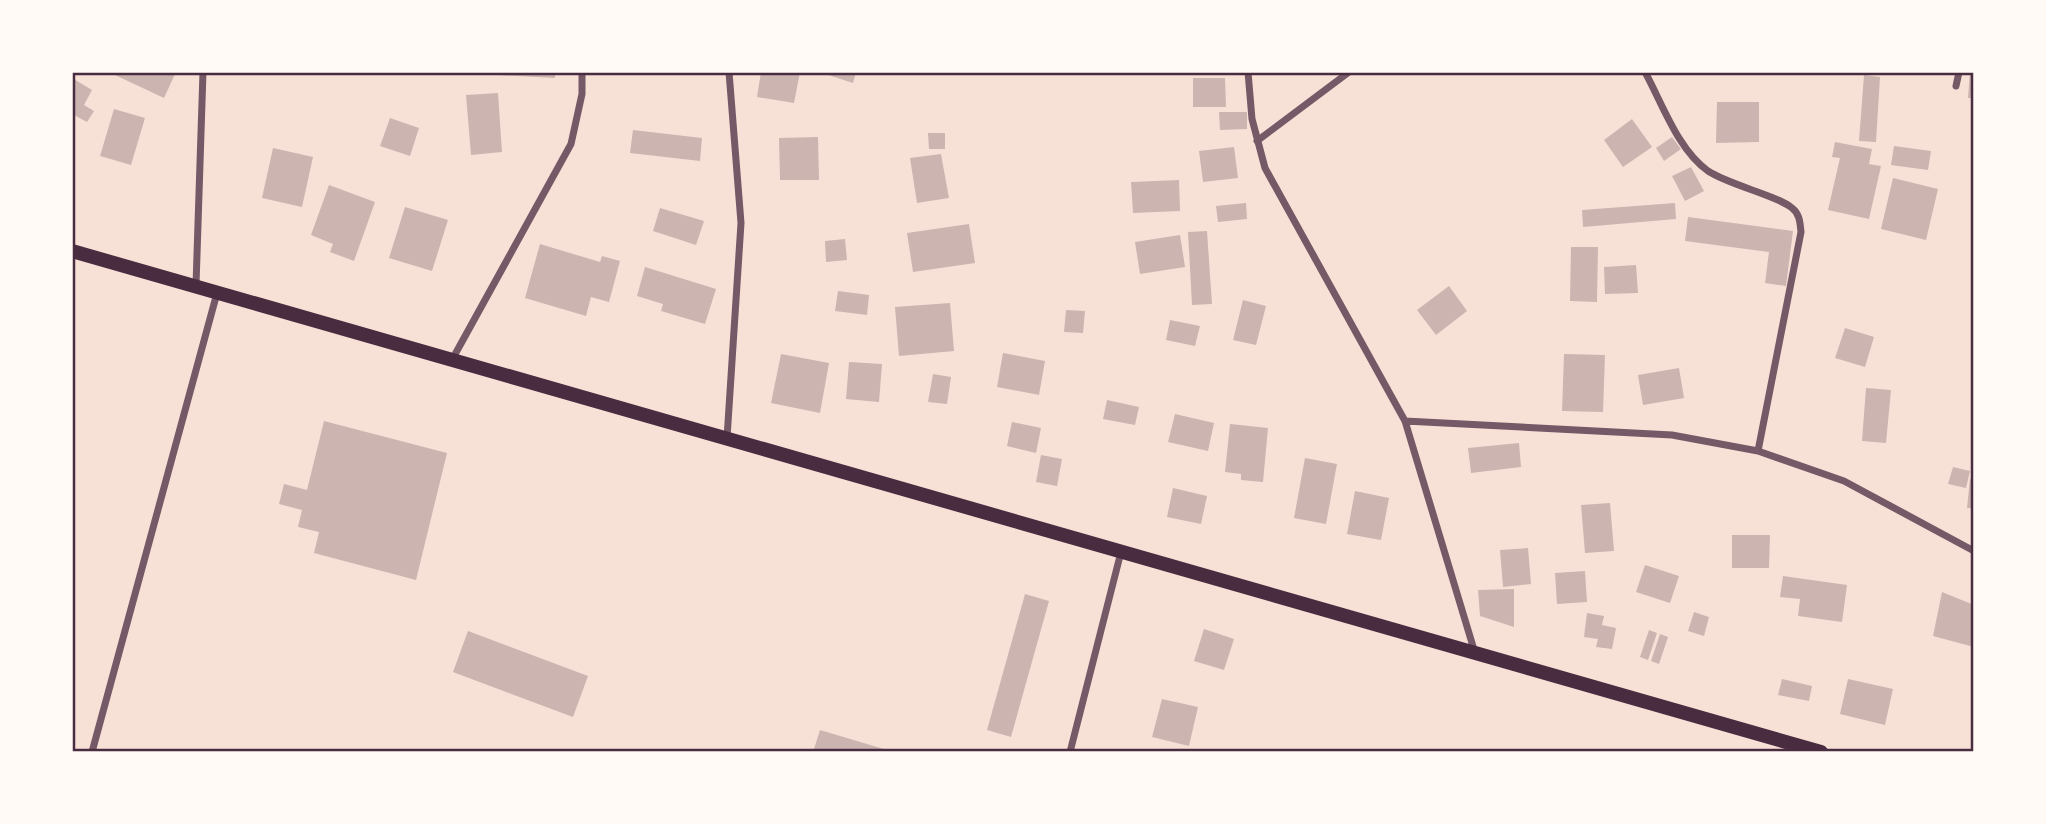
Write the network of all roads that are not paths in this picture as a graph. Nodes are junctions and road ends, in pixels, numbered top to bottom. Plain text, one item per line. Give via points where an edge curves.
1 (203, 72) edge
2 (582, 72) edge
3 (729, 72) edge
4 (1248, 72) edge
5 (1349, 72) edge
6 (1645, 72) edge
7 (1959, 72) edge
8 (1956, 86) dead end
9 (1257, 141) junction
10 (72, 251) edge
11 (196, 285) junction
12 (217, 293) junction
13 (453, 358) junction
14 (1405, 421) junction
15 (727, 438) junction
16 (1758, 451) junction
17 (1121, 551) junction
18 (1974, 551) edge
19 (1475, 654) junction
20 (92, 752) edge
21 (1070, 752) edge
22 (1821, 752) edge

1 - 11 street
2 - 13 street via 571,144
3 - 15 street via 741,223
4 - 9 street
5 - 9 street
6 - 16 street via 1685,146 1707,170 1791,206 1799,217 1801,232
7 - 8 street
9 - 14 street via 1265,168 1295,225
10 - 11 main road
11 - 12 main road
12 - 13 main road
12 - 20 street
13 - 15 main road
14 - 16 street via 1672,435
14 - 19 street
15 - 17 main road
16 - 18 street via 1844,481
17 - 19 main road
17 - 21 street
19 - 22 main road

